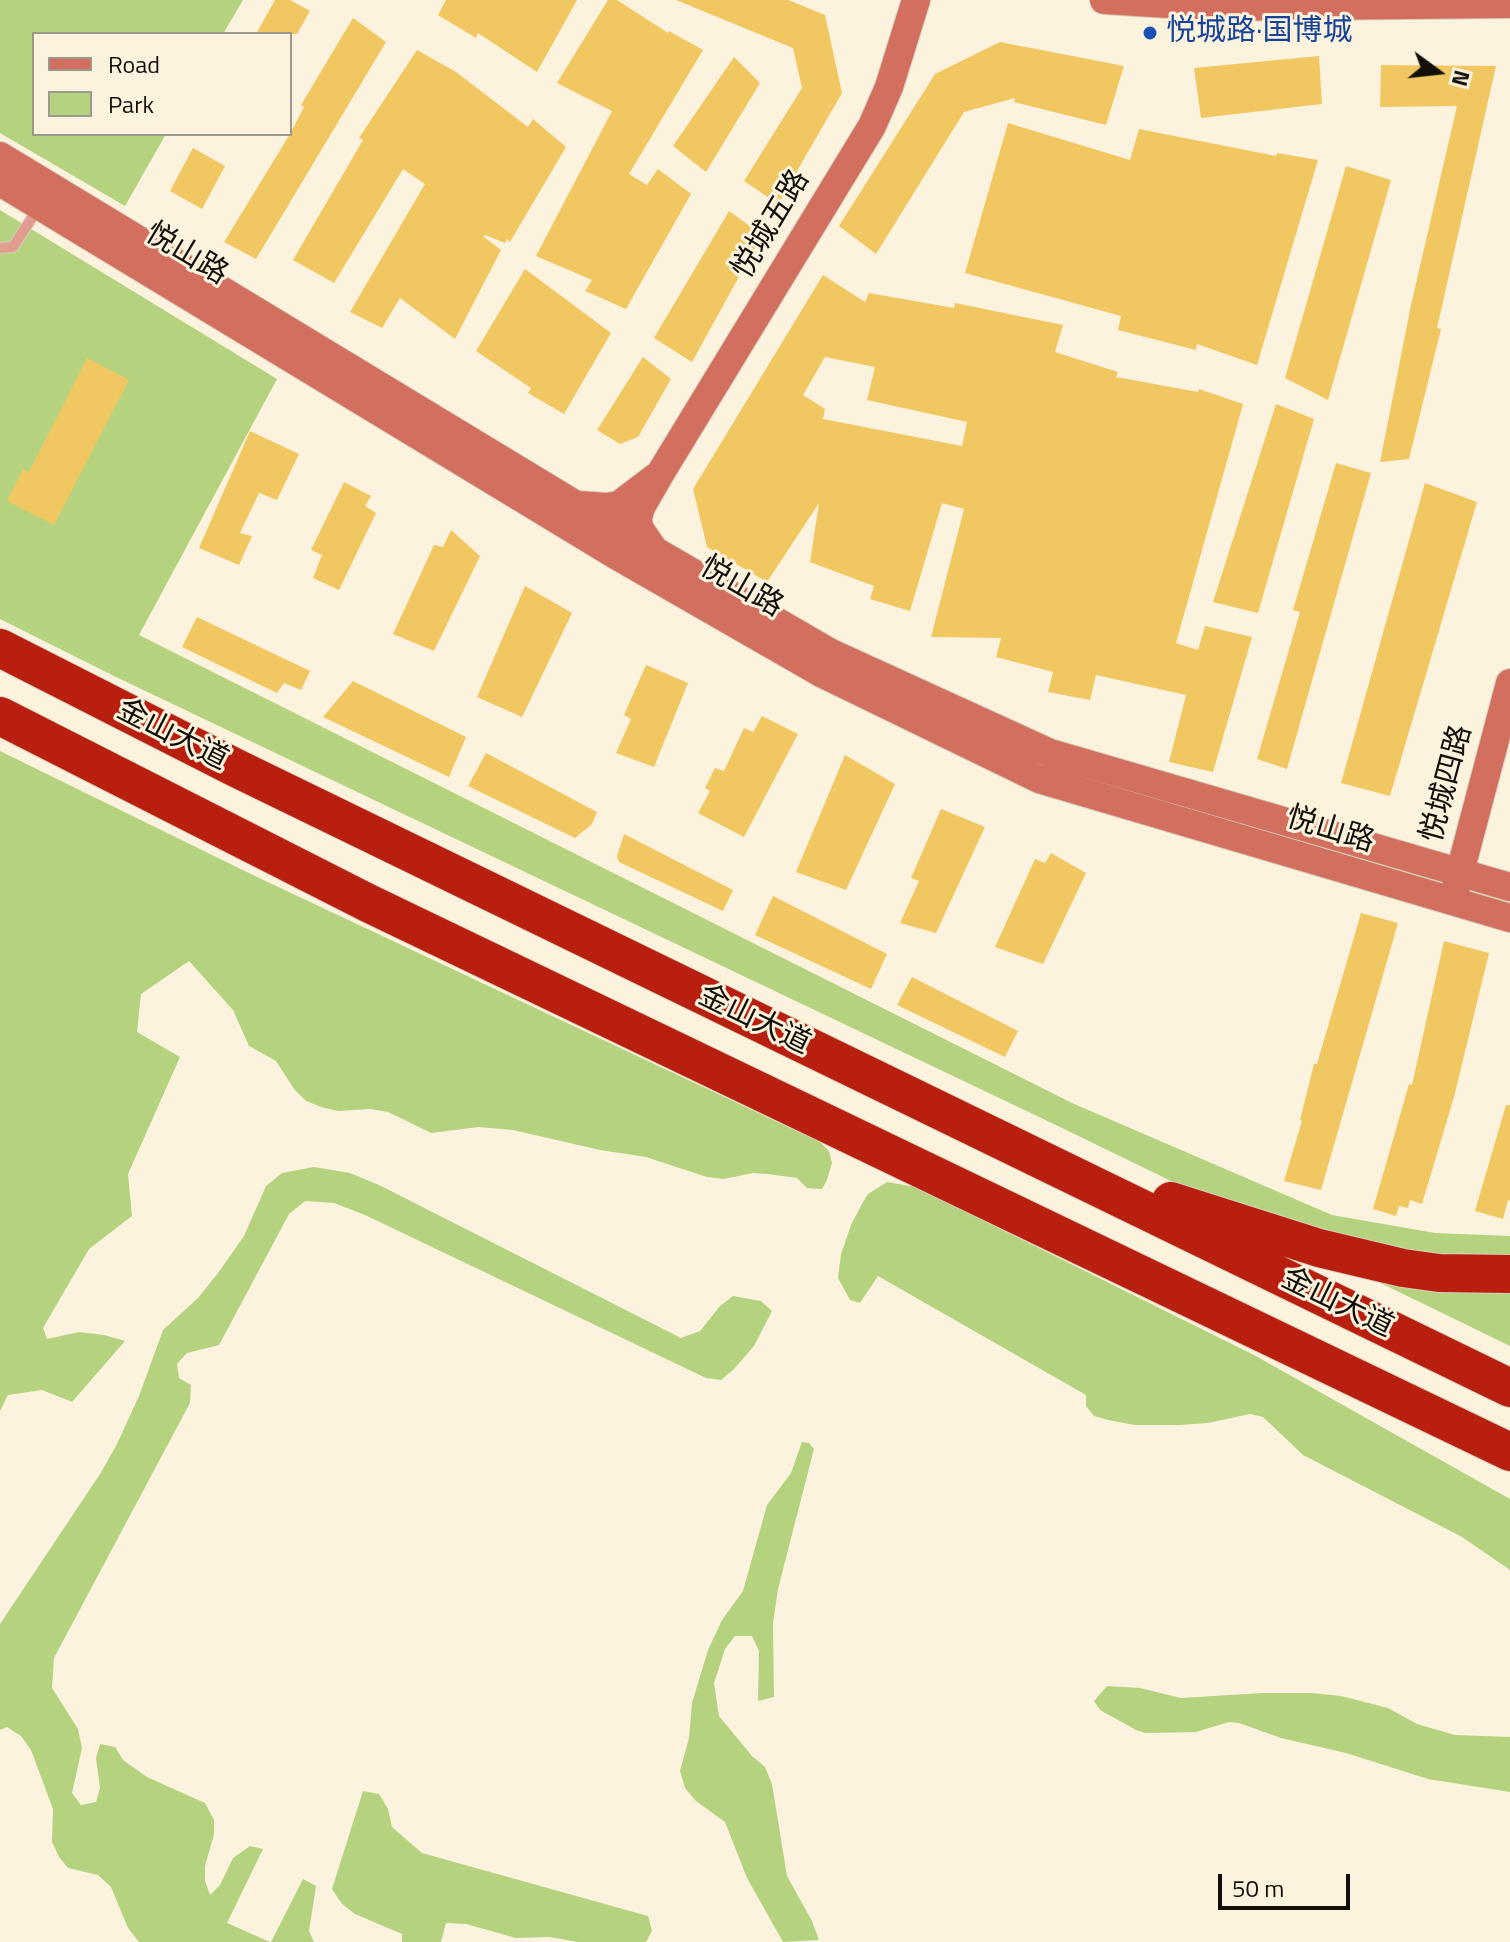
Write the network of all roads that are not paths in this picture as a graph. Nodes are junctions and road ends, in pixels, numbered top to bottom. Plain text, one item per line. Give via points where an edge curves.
1 (916, 0) edge
2 (1104, 0) edge
3 (1510, 4) edge
4 (0, 156) edge
5 (0, 182) edge
6 (40, 206) junction
7 (0, 248) edge
8 (660, 474) junction
9 (576, 505) junction
10 (657, 553) junction
11 (0, 648) edge
12 (1510, 683) edge
13 (0, 716) edge
14 (1460, 874) junction
15 (1510, 887) edge
16 (1452, 902) junction
17 (1510, 918) edge
18 (1052, 1164) junction
19 (1510, 1274) edge
20 (1307, 1355) junction
21 (1510, 1388) edge
22 (1510, 1452) edge
23 (1510, 1476) edge

1 - 8 main road, 悦城五路 via 872,126
2 - 3 main road via 1215,7
4 - 9 main road, 悦山路
5 - 6 main road, 悦山路
6 - 7 lane via 13,247
6 - 16 main road, 悦山路 via 614,554 823,674 1039,779
8 - 9 main road via 619,505
8 - 10 main road, 悦城五路 via 638,518
9 - 10 main road, 悦山路
10 - 14 main road, 悦山路 via 831,653 1050,753
11 - 18 highway, 金山大道 via 264,782
12 - 14 main road, 悦城四路
13 - 20 highway, 金山大道 via 368,903
14 - 15 main road, 悦山路
14 - 16 main road, 悦城四路
16 - 17 main road, 悦山路
18 - 19 highway via 1345,1255 1439,1273
18 - 21 highway, 金山大道
20 - 22 highway, 金山大道
20 - 23 highway

